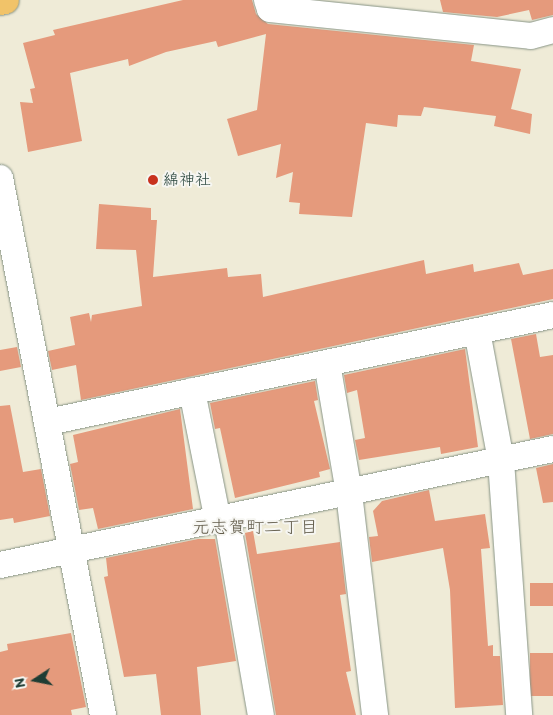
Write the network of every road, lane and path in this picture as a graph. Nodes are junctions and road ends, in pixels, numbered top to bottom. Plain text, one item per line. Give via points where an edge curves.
1 (5, 0) edge
2 (267, 0) edge
3 (0, 2) edge
4 (553, 30) edge
5 (1, 189) edge
6 (553, 316) edge
7 (477, 331) junction
8 (326, 363) junction
9 (192, 391) junction
10 (48, 422) junction
11 (553, 449) edge
12 (501, 461) junction
13 (349, 493) junction
14 (222, 520) junction
15 (71, 551) junction
16 (0, 565) edge
17 (103, 715) edge
18 (261, 715) edge
19 (375, 715) edge
20 (519, 715) edge

1 - 3 highway
2 - 4 street via 270,9 289,11 531,36
5 - 10 street
6 - 7 street
7 - 8 street
7 - 12 street
8 - 9 street
8 - 13 street
9 - 10 street
9 - 14 street
10 - 15 street
11 - 12 street
12 - 13 street
12 - 20 street
13 - 14 street
13 - 19 street
14 - 15 street
14 - 18 street
15 - 16 street
15 - 17 street

